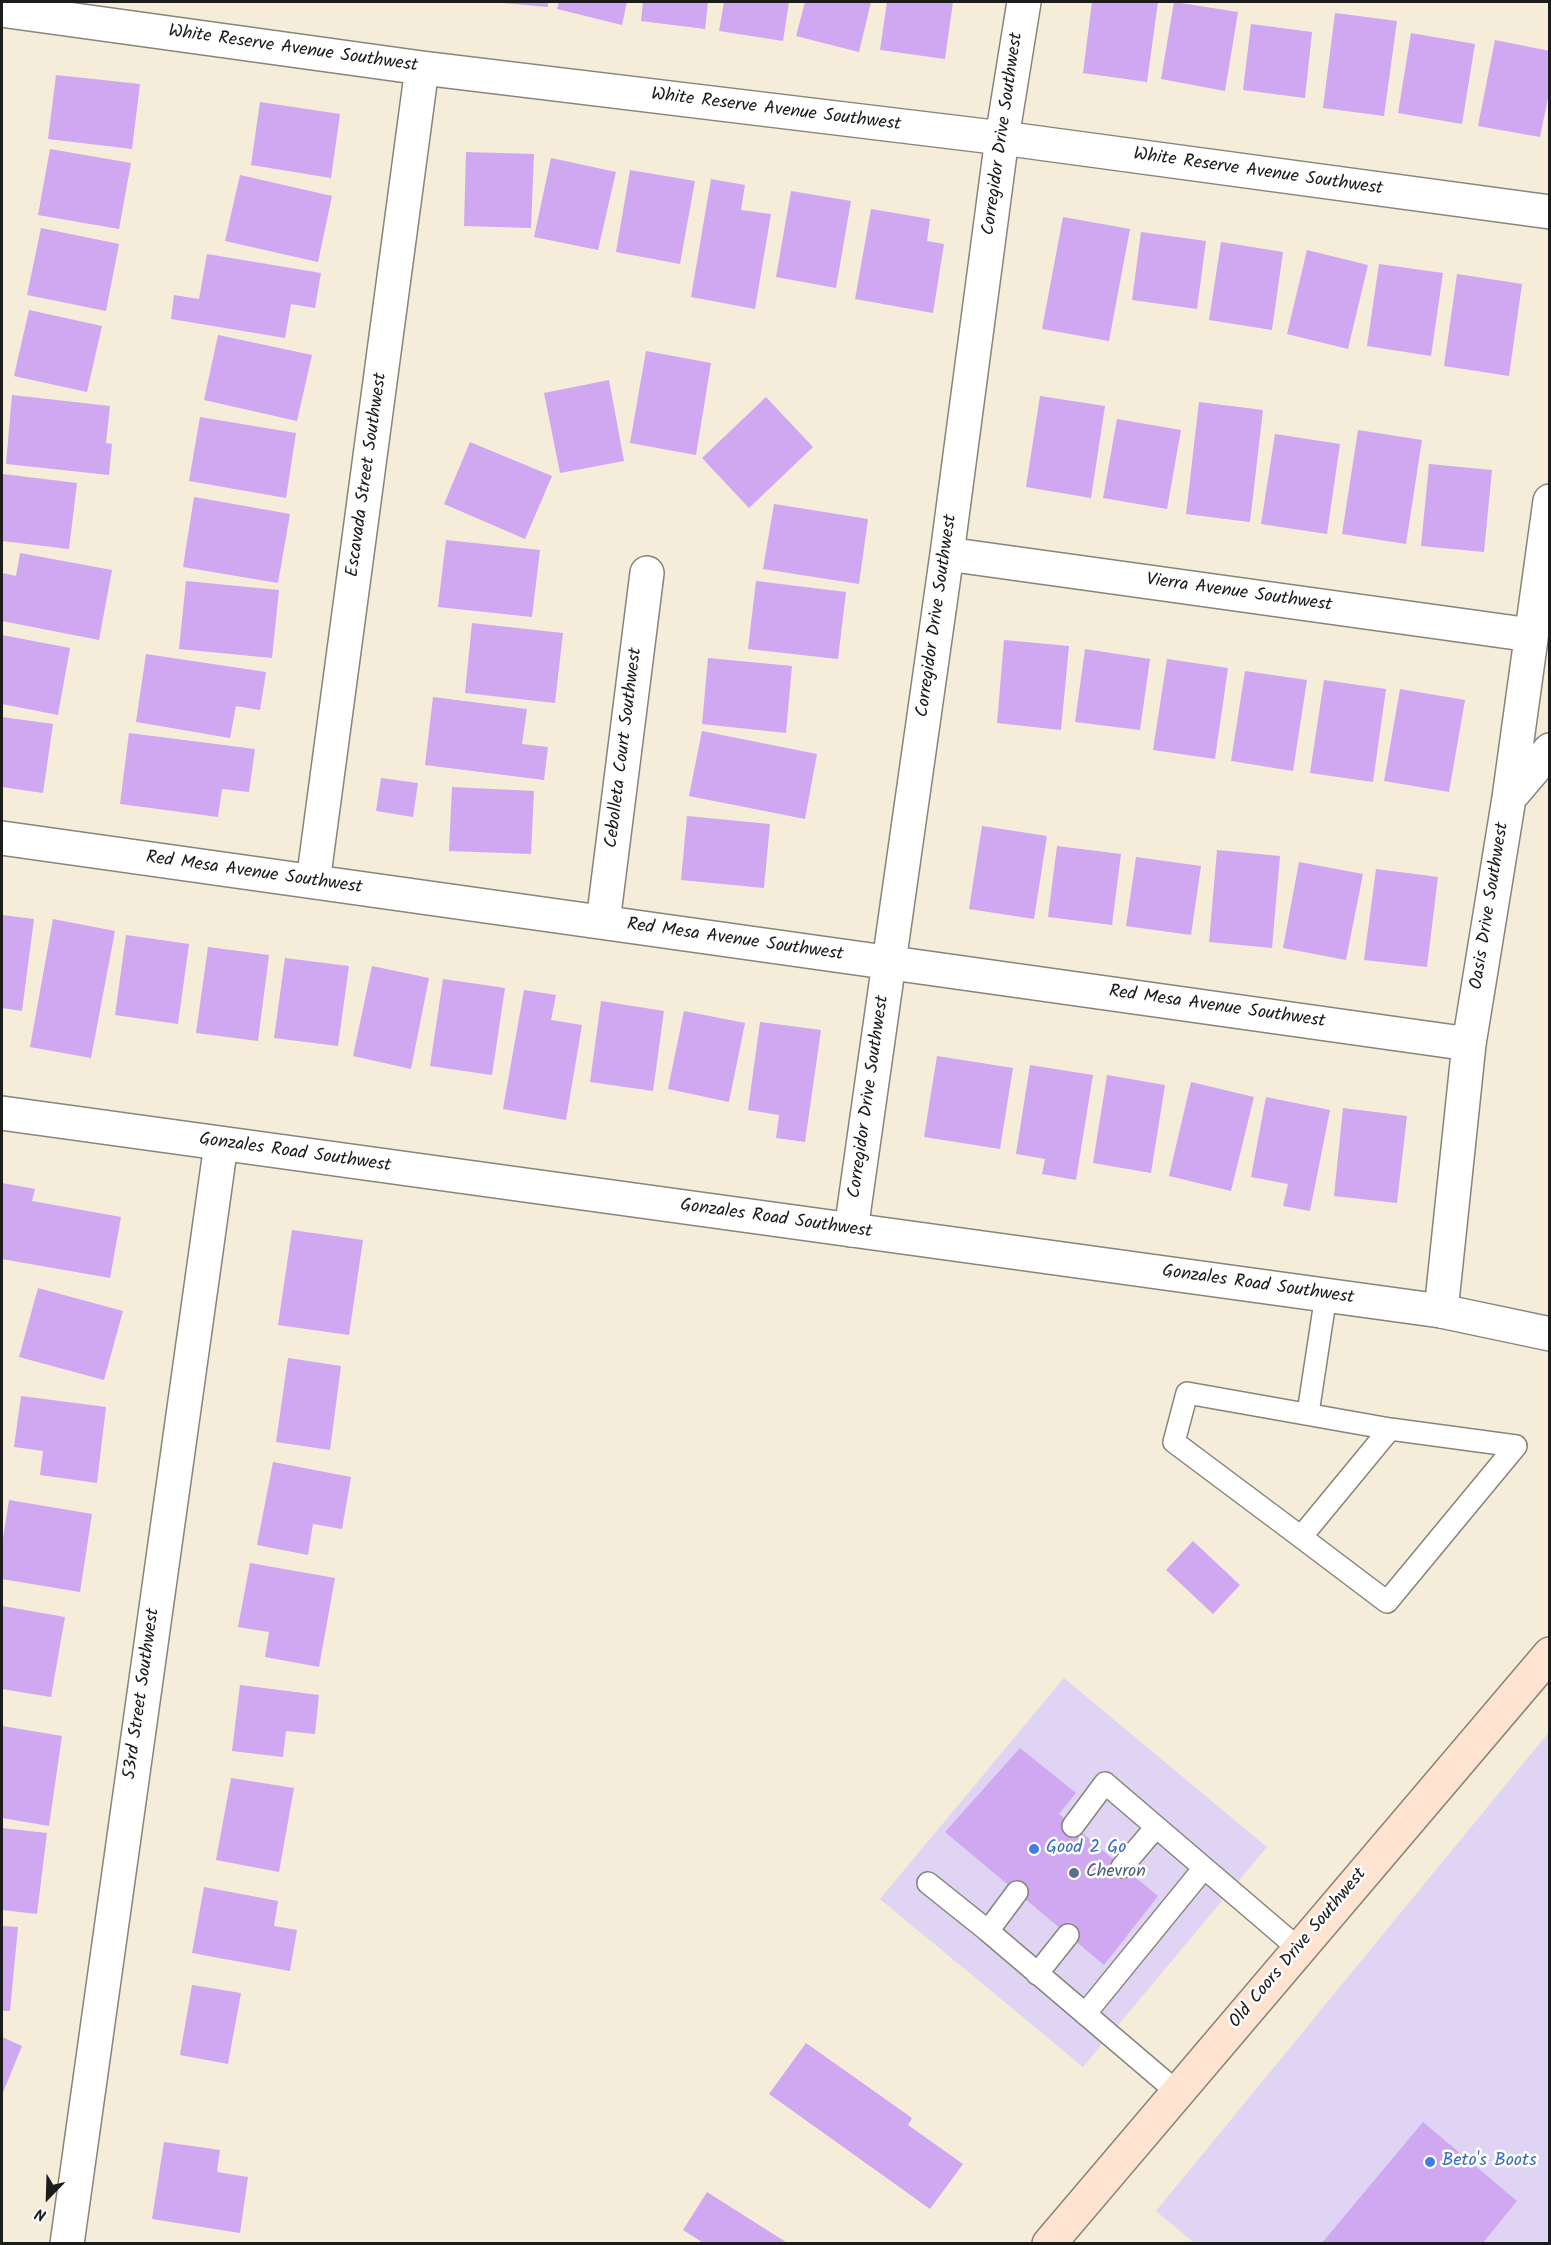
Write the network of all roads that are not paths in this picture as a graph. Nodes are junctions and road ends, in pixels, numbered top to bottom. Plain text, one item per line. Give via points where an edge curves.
1 (1024, 2) edge
2 (2, 10) edge
3 (422, 68) junction
4 (1002, 138) junction
5 (1550, 212) edge
6 (1550, 501) edge
7 (947, 554) junction
8 (647, 573) dead end
9 (1531, 635) junction
10 (1550, 750) edge
11 (1509, 798) junction
12 (2, 838) edge
13 (313, 882) junction
14 (603, 922) junction
15 (889, 962) junction
16 (1469, 1044) junction
17 (2, 1113) edge
18 (221, 1144) junction
19 (851, 1230) junction
20 (1326, 1295) junction
21 (1441, 1311) junction
22 (1550, 1334) edge
23 (1308, 1413) junction
24 (1390, 1429) junction
25 (1301, 1537) junction
26 (1550, 1654) edge
27 (1073, 1826) dead end
28 (1156, 1827) junction
29 (1122, 1867) dead end
30 (1204, 1868) junction
31 (928, 1883) dead end
32 (1017, 1892) dead end
33 (988, 1931) junction
34 (1068, 1935) dead end
35 (1299, 1949) junction
36 (1038, 1974) junction
37 (1085, 2014) junction
38 (1177, 2092) junction
39 (67, 2244) edge
40 (1049, 2244) edge

1 - 4 street, Corregidor Drive Southwest
2 - 3 street, White Reserve Avenue Southwest
3 - 4 street, White Reserve Avenue Southwest
3 - 13 street, Escavada Street Southwest
4 - 5 street, White Reserve Avenue Southwest
4 - 7 street, Corregidor Drive Southwest
6 - 9 street, Oasis Drive Southwest
7 - 9 street, Vierra Avenue Southwest
7 - 15 street, Corregidor Drive Southwest
8 - 14 street, Cebolleta Court Southwest
9 - 11 street, Oasis Drive Southwest
10 - 11 street
11 - 16 street, Oasis Drive Southwest
12 - 13 street, Red Mesa Avenue Southwest
13 - 14 street, Red Mesa Avenue Southwest
14 - 15 street, Red Mesa Avenue Southwest
15 - 16 street, Red Mesa Avenue Southwest
15 - 19 street, Corregidor Drive Southwest
16 - 21 street, Oasis Drive Southwest
17 - 18 street, Gonzales Road Southwest
18 - 19 street, Gonzales Road Southwest
18 - 39 street, 53rd Street Southwest
19 - 20 street, Gonzales Road Southwest
20 - 21 street, Gonzales Road Southwest
20 - 23 lane
21 - 22 street, Gonzales Road Southwest
23 - 24 lane
23 - 25 lane via 1187,1393 1174,1442
24 - 25 lane
24 - 25 lane via 1516,1446 1387,1602
26 - 35 main road, Old Coors Drive Southwest
27 - 28 lane via 1105,1783
28 - 29 lane
28 - 30 lane
30 - 35 lane
30 - 37 lane
31 - 33 lane
32 - 33 lane
33 - 36 lane
34 - 36 lane
35 - 38 main road, Old Coors Drive Southwest
36 - 37 lane
37 - 38 lane
38 - 40 main road, Old Coors Drive Southwest

